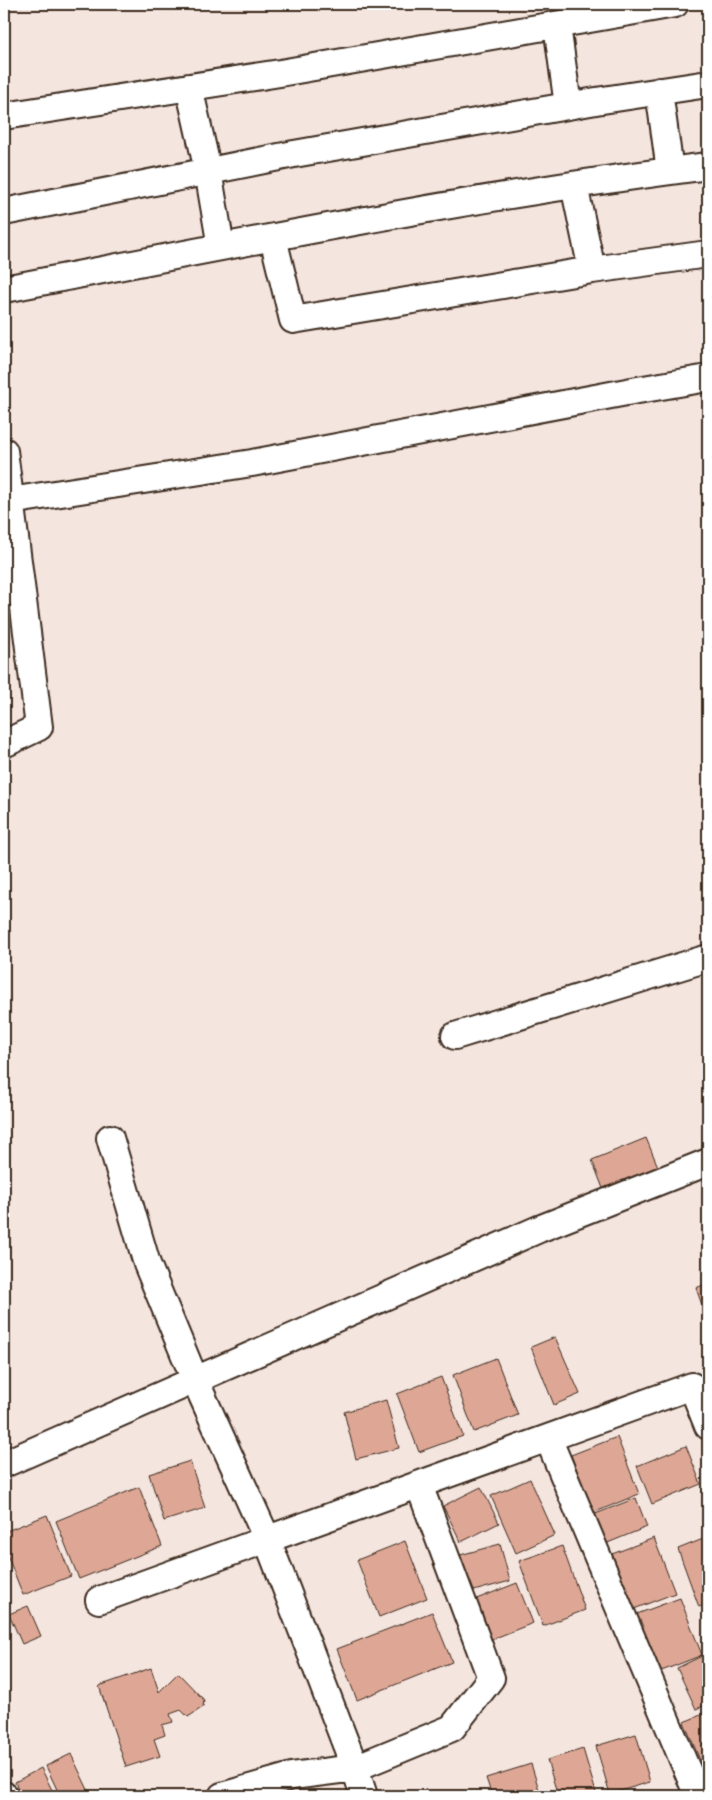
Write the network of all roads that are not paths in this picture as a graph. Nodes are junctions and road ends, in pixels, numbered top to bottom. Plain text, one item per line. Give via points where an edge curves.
1 (675, 4) edge
2 (557, 24) junction
3 (708, 84) edge
4 (189, 87) junction
5 (659, 92) junction
6 (568, 106) junction
7 (4, 116) edge
8 (708, 166) edge
9 (208, 171) junction
10 (670, 171) junction
11 (574, 185) junction
12 (4, 212) edge
13 (273, 238) junction
14 (221, 247) junction
15 (708, 254) edge
16 (592, 270) junction
17 (4, 289) edge
18 (708, 378) edge
19 (4, 452) edge
20 (10, 501) junction
21 (4, 744) edge
22 (708, 958) edge
23 (455, 1036) dead end
24 (110, 1138) dead end
25 (708, 1162) edge
26 (196, 1380) junction
27 (708, 1426) edge
28 (548, 1438) junction
29 (4, 1464) edge
30 (419, 1485) junction
31 (267, 1539) junction
32 (99, 1600) dead end
33 (354, 1768) junction
34 (222, 1796) edge
35 (364, 1796) edge
36 (698, 1796) edge

1 - 2 street
2 - 4 street
2 - 6 street
3 - 5 street
4 - 7 street
4 - 9 street
5 - 6 street
5 - 10 street
6 - 9 street
8 - 10 street
9 - 12 street
9 - 14 street
10 - 11 street
11 - 13 street
11 - 16 street
13 - 14 street
13 - 16 street via 293,320
14 - 17 street
15 - 16 street
18 - 20 street via 252,463
19 - 20 street
20 - 21 street via 39,727
22 - 23 street
24 - 26 street via 147,1264
25 - 26 street via 539,1229
26 - 29 street
26 - 31 street
27 - 28 street via 692,1386
28 - 30 street
28 - 36 street
30 - 31 street
30 - 33 street via 491,1678 452,1728
31 - 32 street
31 - 33 street
33 - 34 street via 292,1776
33 - 35 street

